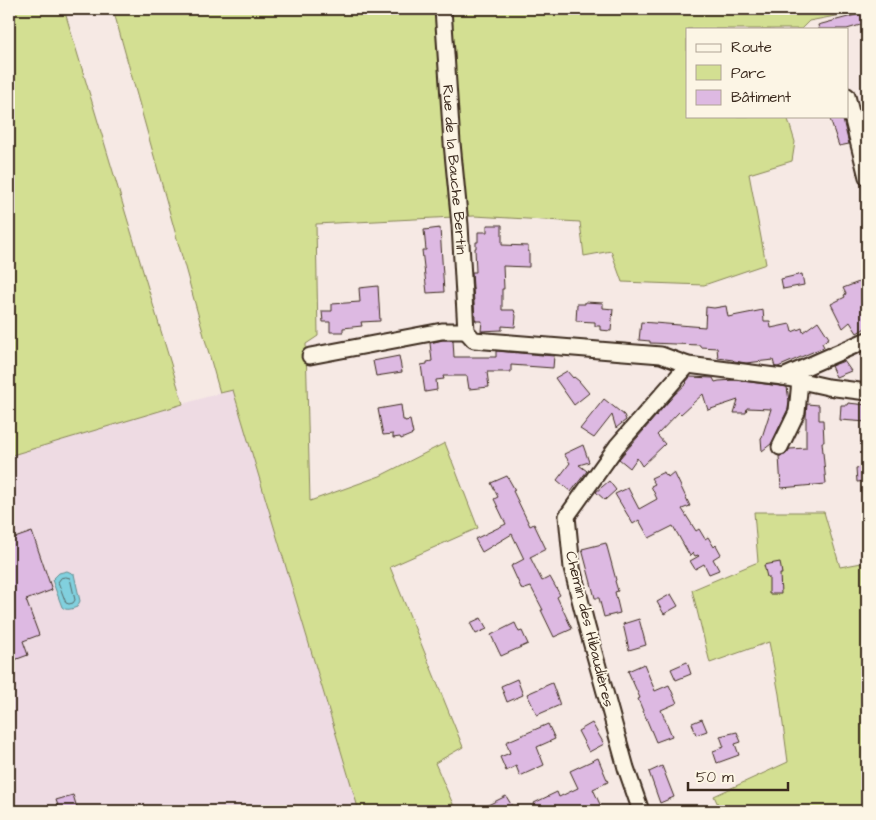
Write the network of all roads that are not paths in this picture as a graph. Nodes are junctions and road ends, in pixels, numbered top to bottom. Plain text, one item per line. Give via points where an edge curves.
1 (443, 9) edge
2 (848, 99) edge
3 (864, 154) edge
4 (867, 177) edge
5 (466, 331) junction
6 (867, 340) edge
7 (310, 356) dead end
8 (688, 364) junction
9 (783, 377) junction
10 (800, 381) junction
11 (867, 392) edge
12 (780, 447) dead end
13 (641, 811) edge

1 - 5 street, Rue de la Bauche Bertin
2 - 3 street
3 - 4 street
5 - 7 street via 442,331
5 - 8 street via 474,340 661,354
6 - 9 street
8 - 9 street
8 - 13 street, Chemin des Hibaudières via 617,446 567,516 572,568 584,619
9 - 10 street
10 - 11 street
10 - 12 street via 797,412

